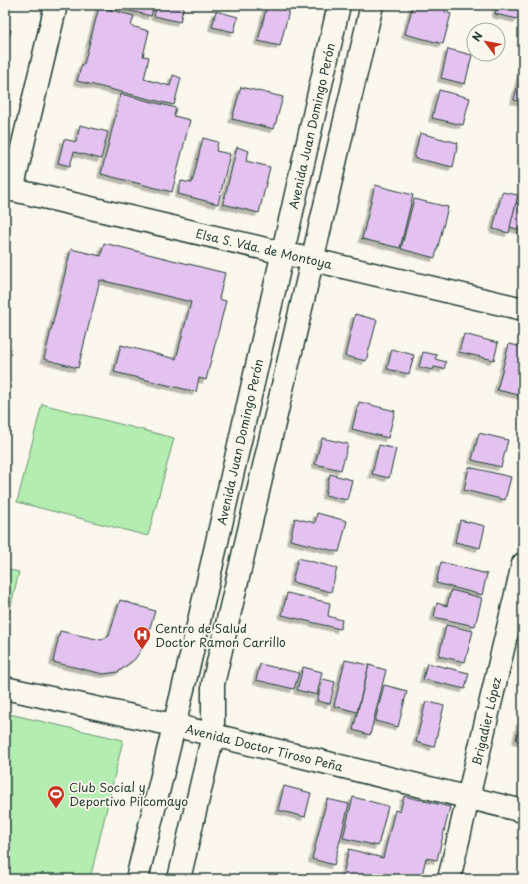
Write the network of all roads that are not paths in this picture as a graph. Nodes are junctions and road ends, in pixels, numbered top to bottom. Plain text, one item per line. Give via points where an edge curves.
1 (56, 5) edge
2 (339, 5) edge
3 (372, 5) edge
4 (9, 189) edge
5 (283, 253) junction
6 (313, 260) junction
7 (523, 309) edge
8 (523, 564) edge
9 (5, 688) edge
10 (173, 725) junction
11 (213, 735) junction
12 (468, 798) junction
13 (523, 810) edge
14 (137, 879) edge
15 (179, 879) edge
16 (450, 879) edge

1 - 4 street
2 - 5 street, Avenida Juan Domingo Perón
3 - 6 street
4 - 5 street, Elsa S. Vda. de Montoya
5 - 6 street, Elsa S. Vda. de Montoya
5 - 10 street, Avenida Juan Domingo Perón
6 - 7 street, Elsa S. Vda. de Montoya
6 - 11 street via 213,684
8 - 12 street, Brigadier López
9 - 10 street, Avenida Doctor Tiroso Peña
10 - 11 street, Avenida Doctor Tiroso Peña
10 - 14 street, Avenida Juan Domingo Perón
11 - 12 street, Avenida Doctor Tiroso Peña
11 - 15 street
12 - 13 street, Avenida Doctor Tiroso Peña
12 - 16 street, Brigadier López

